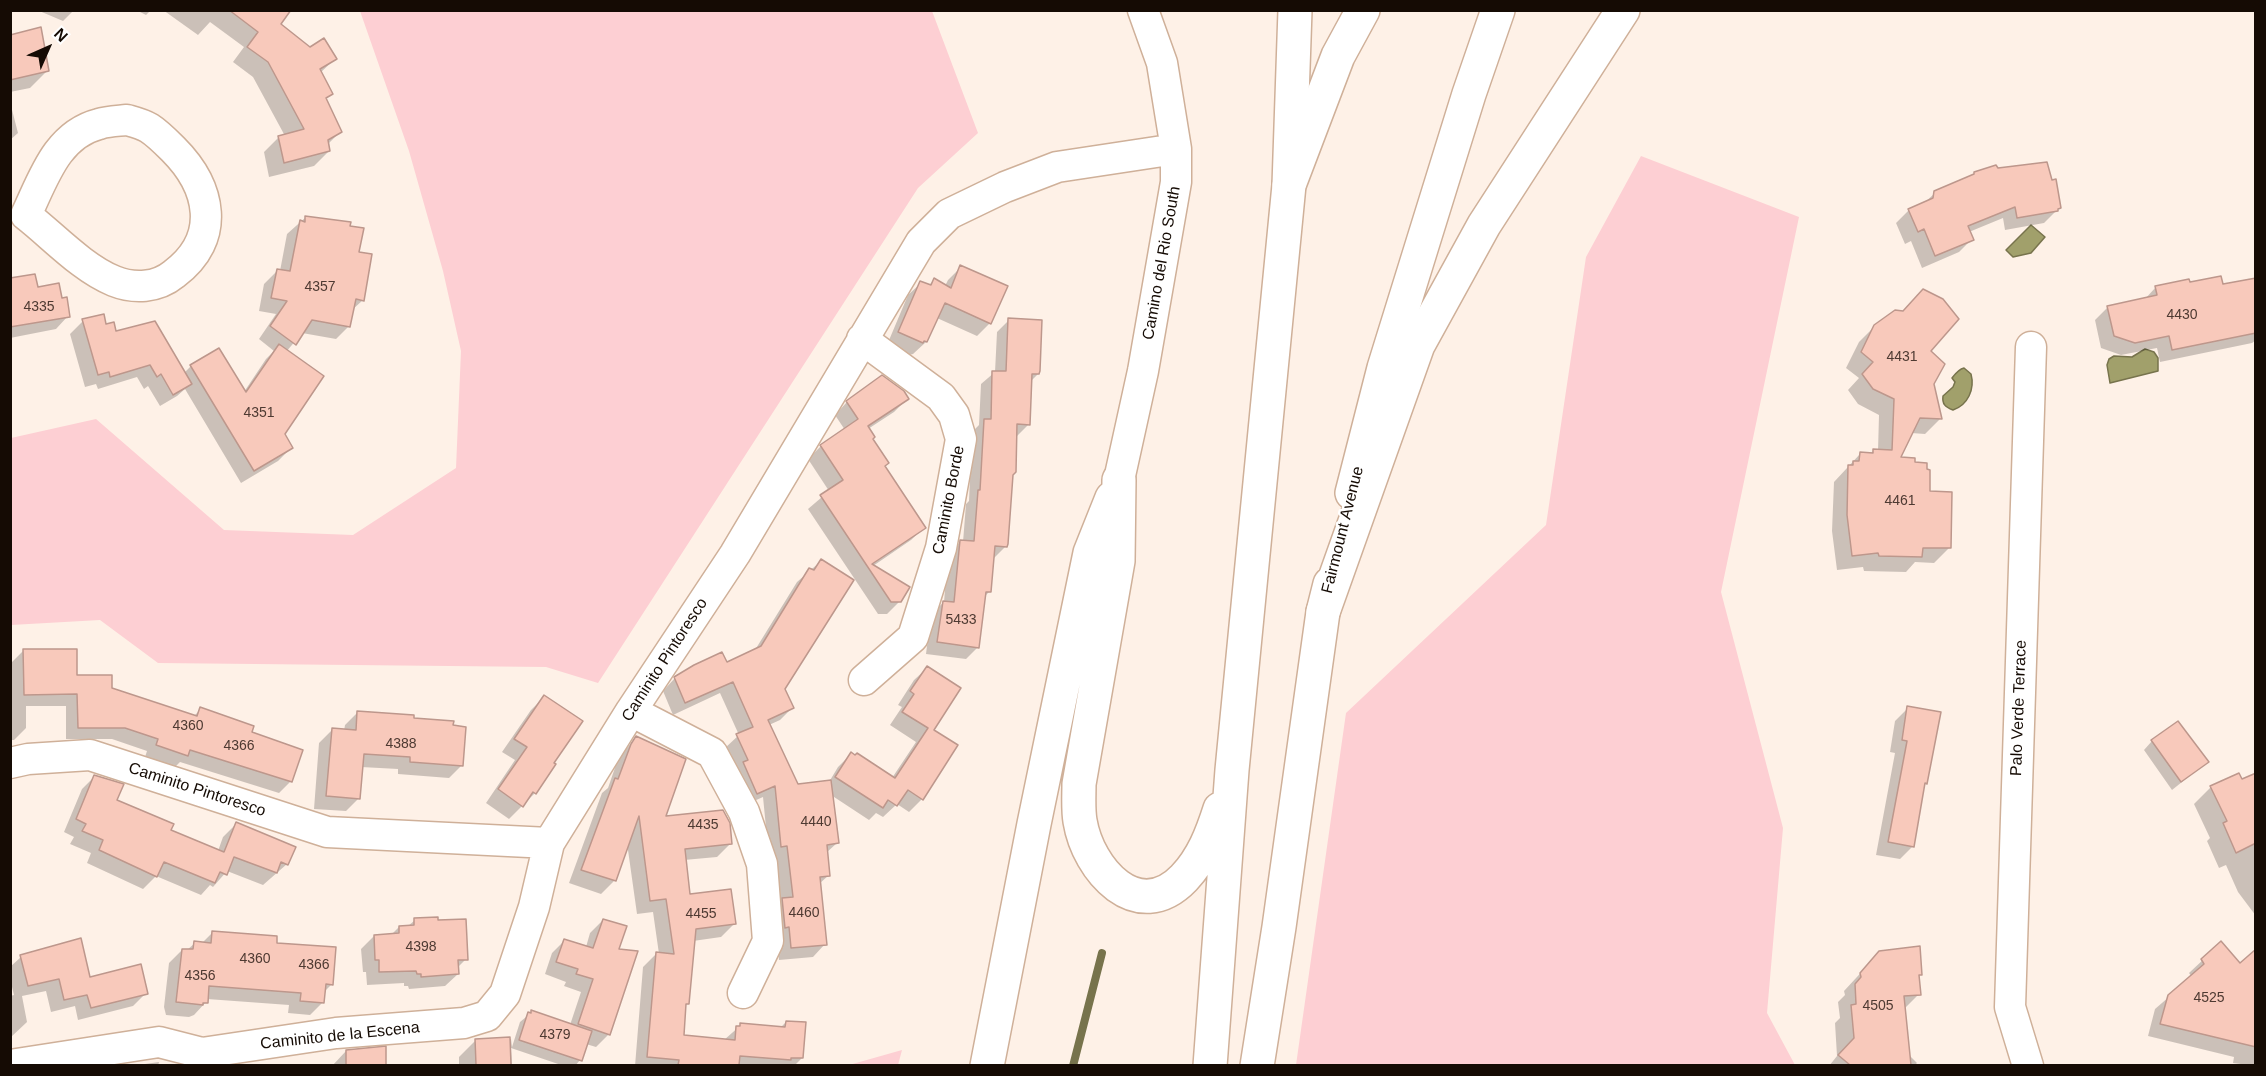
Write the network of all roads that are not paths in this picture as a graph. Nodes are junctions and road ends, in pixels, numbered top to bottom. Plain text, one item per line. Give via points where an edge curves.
1 (1143, 10) edge
2 (1295, 10) edge
3 (1364, 10) edge
4 (1474, 10) edge
5 (1498, 10) edge
6 (1623, 10) edge
7 (1640, 10) edge
8 (1589, 62) junction
9 (1469, 94) junction
10 (1176, 149) junction
11 (1289, 185) junction
12 (18, 216) edge
13 (862, 339) junction
14 (2031, 347) dead end
15 (1119, 480) junction
16 (1323, 612) junction
17 (864, 680) dead end
18 (631, 711) junction
19 (10, 763) edge
20 (1232, 770) junction
21 (549, 843) junction
22 (743, 993) dead end
23 (1210, 1062) edge
24 (10, 1065) edge
25 (987, 1065) edge
26 (1257, 1065) edge
27 (2028, 1065) edge

1 - 10 street, Camino del Rio South via 1162,63
2 - 11 main road
3 - 11 main road via 1338,56
4 - 9 main road via 1463,67
5 - 9 main road, Fairmount Avenue
6 - 8 main road
7 - 8 main road
8 - 16 main road via 1484,225 1418,345
9 - 16 main road, Fairmount Avenue via 1384,368
10 - 13 street, Caminito Pintoresco via 1057,167 949,213 921,242
10 - 15 street, Camino del Rio South via 1174,194
11 - 20 main road
12 - 12 street via 95,272 139,287 164,282 186,265 202,242 207,215 201,188 188,165 149,128 127,120 98,124 72,137 52,158
13 - 17 street, Caminito Borde via 941,397 954,415 961,439 941,548 913,637
13 - 18 street, Caminito Pintoresco via 735,554
14 - 27 street, Palo Verde Terrace via 2010,1007
15 - 20 main road via 1118,561 1078,784 1080,822 1092,857 1113,884 1138,896 1162,894 1183,879 1198,861 1212,833
15 - 25 main road via 1090,553
16 - 26 main road, Fairmount Avenue
18 - 21 street, Caminito Pintoresco
18 - 22 street via 712,753 744,812 762,864 768,941
19 - 21 street, Caminito Pintoresco via 90,755 327,832
20 - 23 main road
21 - 24 street, Caminito de la Escena via 534,907 505,994 487,1016 464,1023 336,1033 202,1053 159,1042

